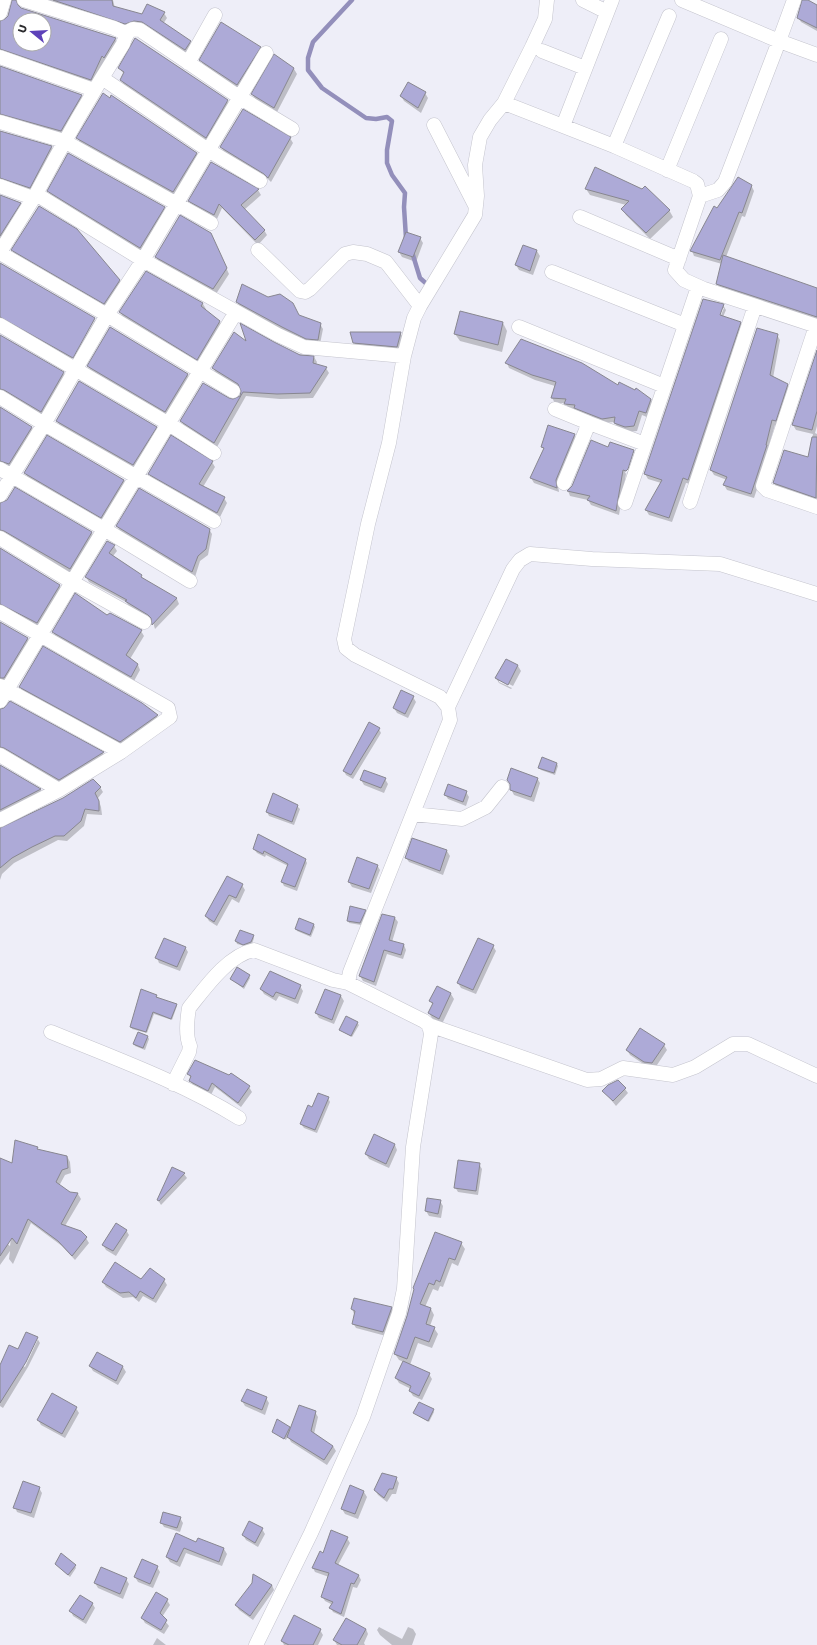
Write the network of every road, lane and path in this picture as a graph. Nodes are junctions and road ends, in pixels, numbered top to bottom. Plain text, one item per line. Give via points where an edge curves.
1 (4, 0) edge
2 (24, 0) edge
3 (547, 0) edge
4 (583, 0) edge
5 (682, 0) edge
6 (794, 0) edge
7 (609, 6) edge
8 (0, 13) edge
9 (214, 15) dead end
10 (669, 16) dead end
11 (125, 38) junction
12 (721, 39) dead end
13 (778, 45) junction
14 (542, 51) dead end
15 (266, 52) dead end
16 (817, 55) edge
17 (0, 57) edge
18 (188, 63) junction
19 (586, 68) junction
20 (102, 78) junction
21 (94, 90) junction
22 (239, 97) junction
23 (504, 103) junction
24 (0, 122) edge
25 (434, 125) dead end
26 (563, 126) junction
27 (292, 129) dead end
28 (64, 141) junction
29 (614, 146) junction
30 (208, 150) junction
31 (666, 170) junction
32 (260, 181) dead end
33 (0, 186) edge
34 (34, 196) junction
35 (700, 196) junction
36 (176, 204) junction
37 (476, 207) junction
38 (580, 217) dead end
39 (211, 223) dead end
40 (258, 250) dead end
41 (0, 252) edge
42 (679, 259) junction
43 (143, 260) junction
44 (552, 272) dead end
45 (698, 287) junction
46 (420, 306) junction
47 (755, 306) junction
48 (236, 312) junction
49 (107, 315) junction
50 (0, 325) edge
51 (685, 325) junction
52 (817, 326) edge
53 (519, 327) dead end
54 (404, 356) junction
55 (75, 370) junction
56 (199, 372) junction
57 (664, 386) junction
58 (232, 391) dead end
59 (0, 397) edge
60 (555, 409) dead end
61 (589, 423) junction
62 (44, 424) junction
63 (168, 424) junction
64 (644, 444) junction
65 (214, 453) dead end
66 (6, 472) edge
67 (136, 476) junction
68 (564, 483) dead end
69 (0, 495) edge
70 (690, 502) dead end
71 (625, 503) dead end
72 (817, 507) edge
73 (214, 520) dead end
74 (104, 529) junction
75 (0, 538) edge
76 (190, 580) dead end
77 (72, 582) junction
78 (817, 594) edge
79 (0, 612) edge
80 (144, 622) dead end
81 (39, 635) junction
82 (2, 692) edge
83 (448, 707) junction
84 (121, 752) junction
85 (0, 755) edge
86 (502, 786) dead end
87 (59, 790) junction
88 (412, 814) junction
89 (0, 820) edge
90 (348, 983) junction
91 (429, 1025) junction
92 (51, 1032) dead end
93 (817, 1076) edge
94 (172, 1084) junction
95 (239, 1118) dead end
96 (256, 1645) edge

1 - 8 street
2 - 11 street via 114,28 123,32
3 - 23 street via 545,19
4 - 7 street
5 - 13 street
6 - 13 street
7 - 19 street
9 - 18 street
10 - 29 street
11 - 18 street via 129,31 140,30
11 - 20 street
12 - 31 street
13 - 16 street
13 - 35 street via 725,182 718,190
14 - 19 street
15 - 22 street
17 - 21 street
18 - 22 street
19 - 26 street
20 - 21 street
20 - 30 street
21 - 28 street
22 - 27 street
22 - 30 street
23 - 26 street
23 - 37 street via 480,137 475,165
24 - 28 street
25 - 37 street
26 - 29 street
28 - 34 street
28 - 36 street
29 - 31 street
30 - 32 street
30 - 36 street
31 - 35 street via 697,184
33 - 34 street
34 - 41 street
34 - 43 street
35 - 42 street
36 - 39 street
36 - 43 street
37 - 46 street via 475,215
38 - 42 street
40 - 46 street via 300,291 305,292 345,254 367,254 386,262
41 - 49 street
42 - 45 street via 675,270 684,280
43 - 48 street
43 - 49 street
44 - 51 street
45 - 47 street
45 - 51 street
46 - 54 street via 414,318
47 - 52 street
47 - 70 street
48 - 54 street via 304,347
48 - 56 street
49 - 55 street
49 - 56 street
50 - 55 street
51 - 57 street
52 - 72 street via 763,486 766,490
53 - 57 street
54 - 83 street via 389,442 368,524 344,639 346,648 355,655 440,697
55 - 62 street
55 - 63 street
56 - 58 street
56 - 63 street
57 - 64 street
59 - 62 street
60 - 61 street
61 - 64 street
61 - 68 street
62 - 66 street
62 - 67 street
63 - 65 street
63 - 67 street
64 - 71 street
66 - 69 street
66 - 74 street
67 - 73 street
67 - 74 street
74 - 76 street
74 - 77 street
75 - 77 street
77 - 80 street
77 - 81 street
78 - 83 street via 720,564 530,554 520,560 513,569
79 - 81 street
81 - 82 street
81 - 84 street via 168,708 168,719
82 - 84 street
83 - 88 street via 450,720
84 - 87 street
85 - 87 street
86 - 88 street via 486,807 462,819
87 - 89 street
88 - 90 street via 350,972
90 - 91 street
90 - 94 street via 333,980 254,950 247,951 229,962 189,1008 189,1052
91 - 93 street via 587,1080 601,1079 623,1068 673,1075 695,1067 733,1044 748,1044
91 - 96 street via 431,1034 413,1147 404,1289 399,1313 363,1417 311,1534
92 - 94 street
94 - 95 street via 213,1102

